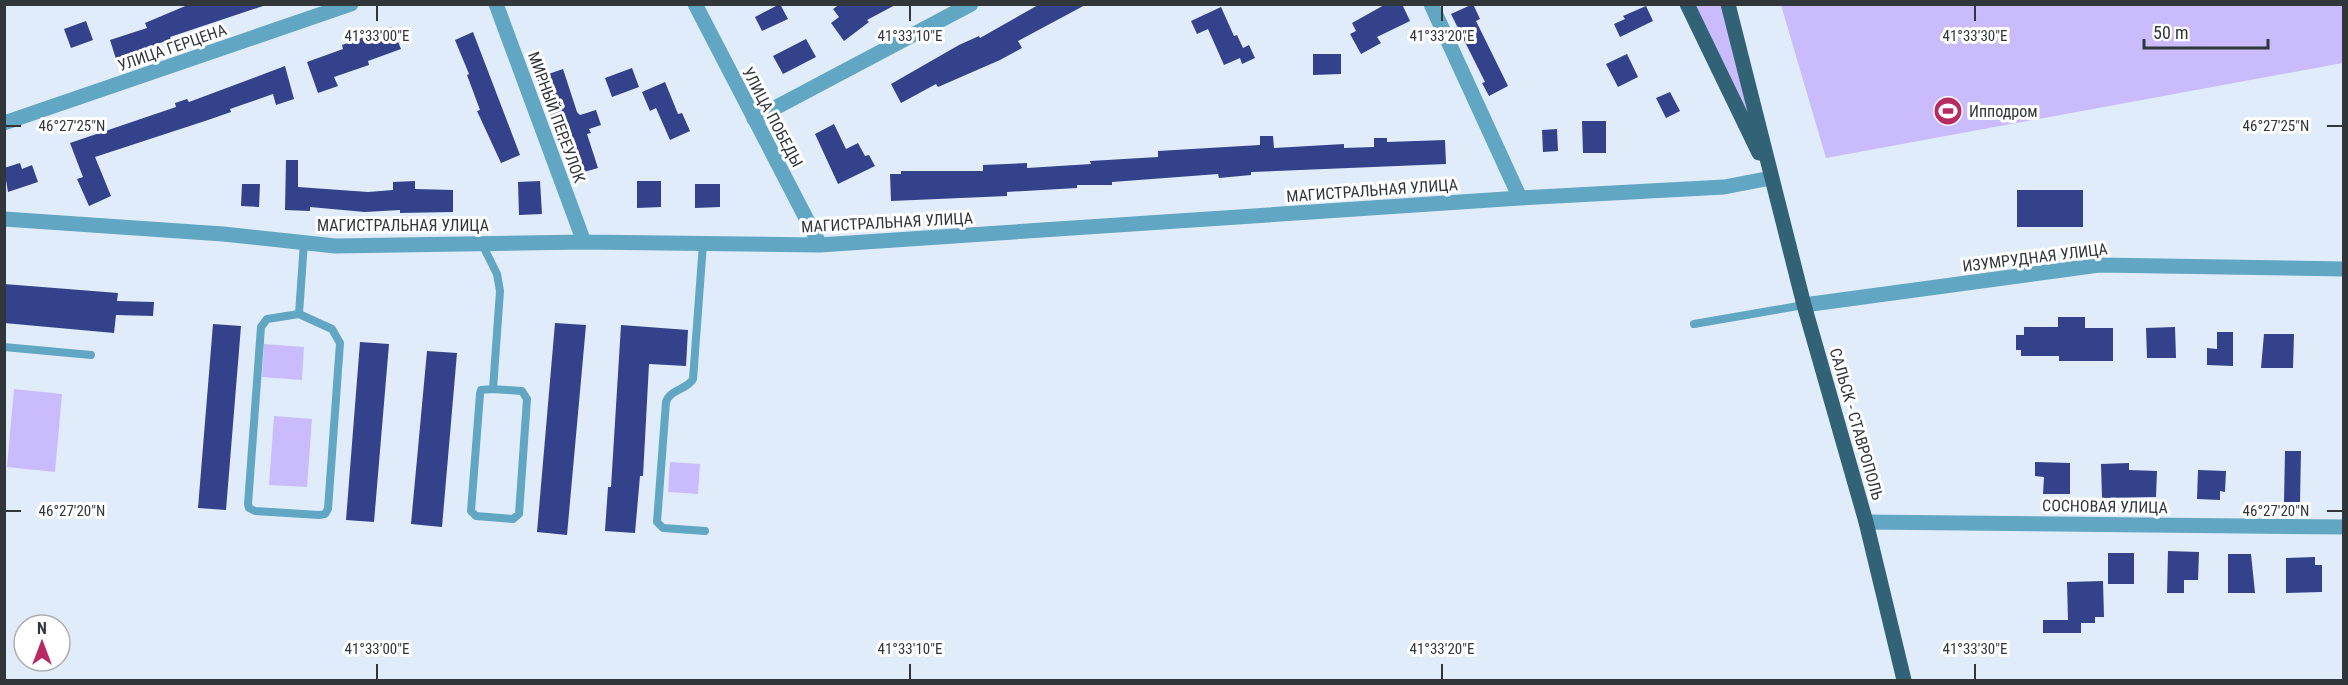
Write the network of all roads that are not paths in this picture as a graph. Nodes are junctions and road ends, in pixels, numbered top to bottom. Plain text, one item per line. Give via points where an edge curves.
1 (351, 4) edge
2 (496, 4) edge
3 (695, 4) edge
4 (971, 4) edge
5 (1431, 4) edge
6 (1687, 4) edge
7 (1728, 4) edge
8 (754, 119) junction
9 (4, 123) edge
10 (1771, 178) junction
11 (1520, 198) junction
12 (4, 219) edge
13 (304, 242) junction
14 (584, 242) junction
15 (482, 244) junction
16 (703, 244) junction
17 (820, 245) junction
18 (2343, 268) edge
19 (1804, 305) junction
20 (299, 314) junction
21 (1694, 324) dead end
22 (4, 347) edge
23 (91, 355) dead end
24 (493, 389) junction
25 (1866, 522) junction
26 (2343, 527) edge
27 (705, 531) dead end
28 (1904, 681) edge

1 - 9 street, УЛИЦА ГЕРЦЕНА
2 - 14 street, МИРНЫЙ ПЕРЕУЛОК
3 - 8 street, УЛИЦА ПОБЕДЫ
4 - 8 street
5 - 11 street
6 - 10 main road
7 - 10 main road
8 - 17 street, УЛИЦА ПОБЕДЫ
10 - 11 street, МАГИСТРАЛЬНАЯ УЛИЦА via 1724,187
10 - 19 main road, САЛЬСК - СТАВРОПОЛЬ
11 - 17 street, МАГИСТРАЛЬНАЯ УЛИЦА
12 - 13 street, МАГИСТРАЛЬНАЯ УЛИЦА
13 - 15 street, МАГИСТРАЛЬНАЯ УЛИЦА via 335,246
13 - 20 lane
14 - 15 street, МАГИСТРАЛЬНАЯ УЛИЦА
14 - 16 street, МАГИСТРАЛЬНАЯ УЛИЦА
15 - 24 lane via 497,274 500,291
16 - 17 street, МАГИСТРАЛЬНАЯ УЛИЦА
16 - 27 lane via 693,379 666,402 657,522 663,528
18 - 19 street, ИЗУМРУДНАЯ УЛИЦА via 2099,265
19 - 21 lane
19 - 25 main road, САЛЬСК - СТАВРОПОЛЬ
20 - 20 lane via 267,319 261,327 248,504 255,511 319,515 328,509 340,343 332,329
22 - 23 lane
24 - 24 lane via 522,391 527,399 519,513 513,519 476,516 471,511 480,394 481,390
25 - 26 street, СОСНОВАЯ УЛИЦА
25 - 28 main road, САЛЬСК - СТАВРОПОЛЬ

